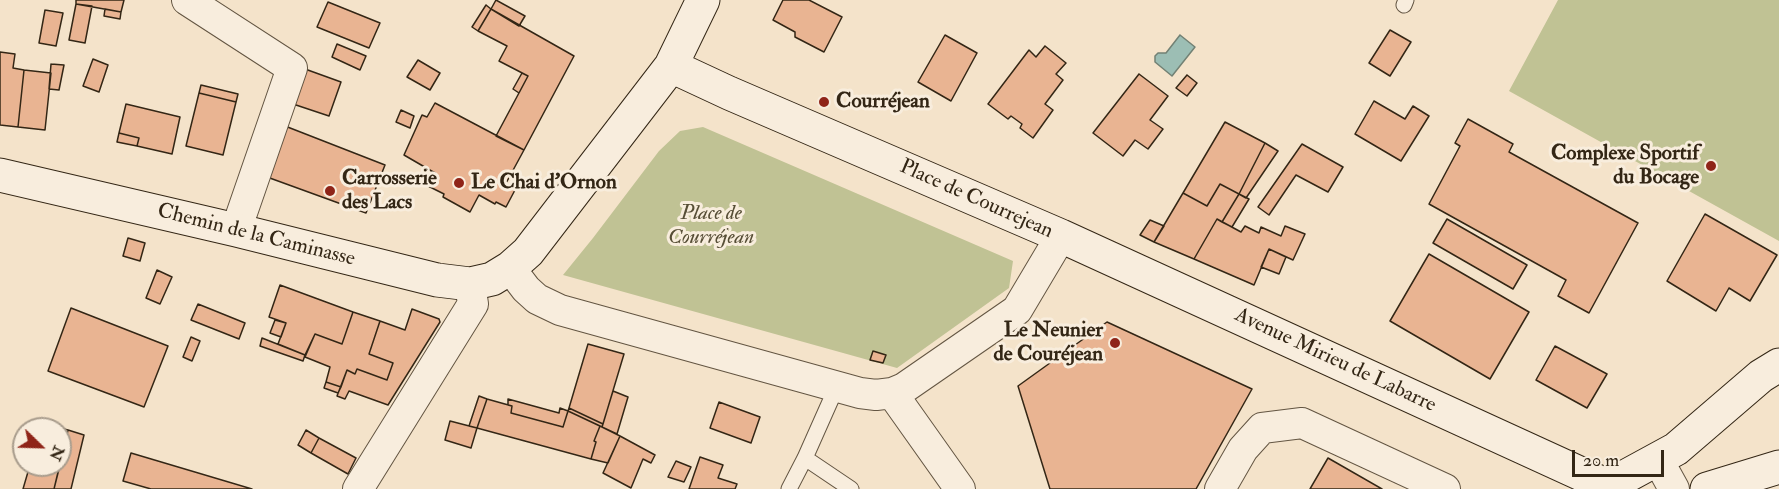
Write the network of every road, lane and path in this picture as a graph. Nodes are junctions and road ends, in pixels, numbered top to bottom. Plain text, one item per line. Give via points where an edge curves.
1 (187, 0) edge
2 (703, 0) edge
3 (671, 66) junction
4 (0, 176) edge
5 (236, 230) junction
6 (1061, 236) junction
7 (510, 268) junction
8 (470, 284) junction
9 (1779, 365) edge
10 (837, 386) junction
11 (892, 393) junction
12 (805, 458) junction
13 (1658, 460) junction
14 (1779, 467) edge
15 (1609, 488) edge
16 (358, 489) edge
17 (789, 489) edge
18 (851, 489) edge
19 (960, 489) edge
20 (1220, 489) edge
21 (1445, 489) edge
22 (1674, 489) edge
23 (1707, 489) edge

1 - 5 street via 292,68
2 - 3 street
3 - 6 street, Place de Courrejean
3 - 7 street via 528,252
4 - 5 street, Chemin de la Caminasse
5 - 8 street, Chemin de la Caminasse via 437,280
6 - 11 street, Place de Courrejean via 1017,310
6 - 15 street, Avenue Mirieu de Labarre
7 - 8 street, Chemin de la Caminasse via 492,279
7 - 10 street, Place de Courrejean via 537,299 560,310
8 - 16 street via 473,303
9 - 13 street, Avenue Mirieu de Labarre
10 - 11 street, Place de Courrejean via 860,393
10 - 12 lane
11 - 19 street
12 - 17 lane
12 - 18 lane
13 - 15 street, Avenue Mirieu de Labarre
13 - 22 street
14 - 23 street
20 - 21 street via 1243,449 1262,428 1302,423

